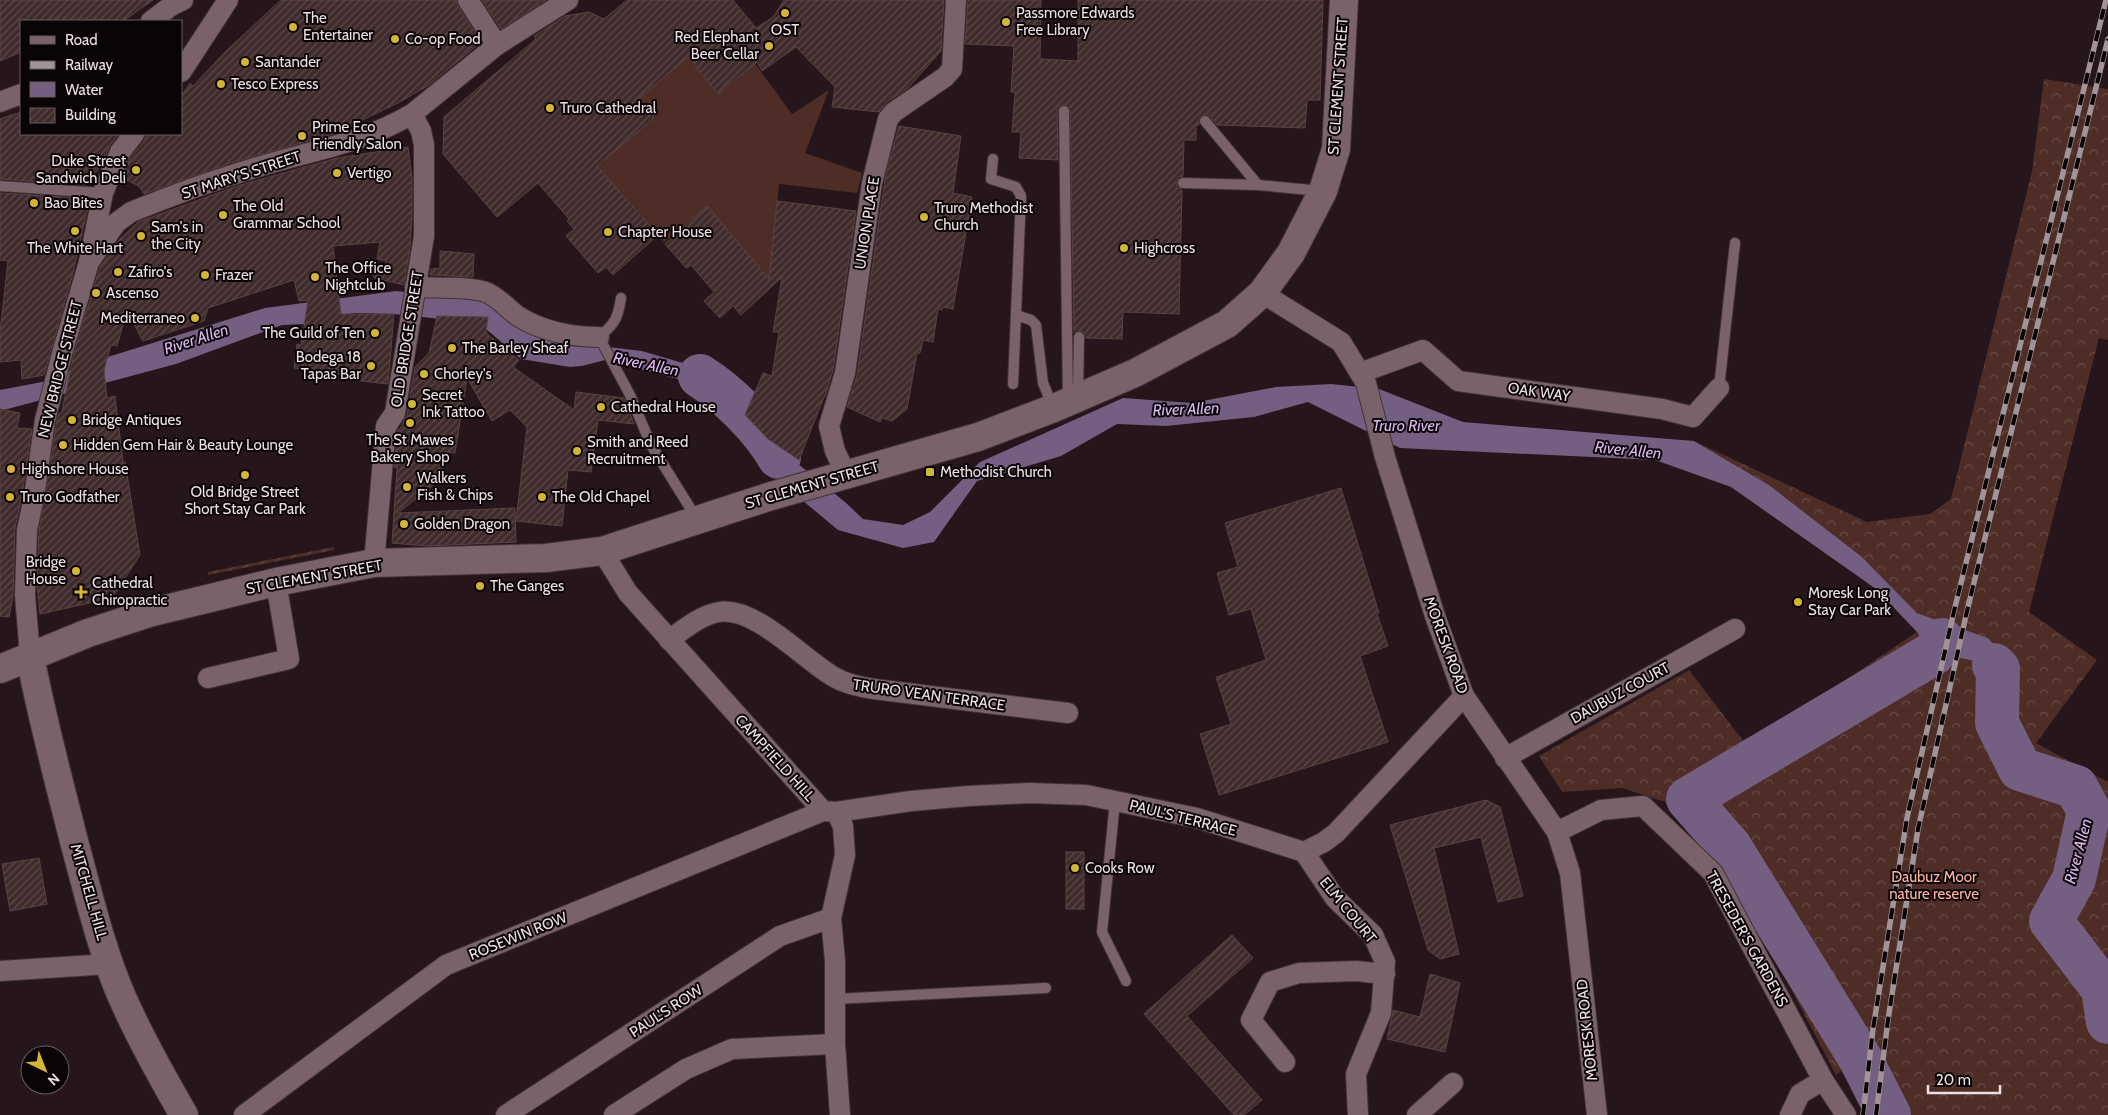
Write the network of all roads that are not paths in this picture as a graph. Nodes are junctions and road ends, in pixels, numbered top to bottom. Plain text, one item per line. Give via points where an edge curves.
1 (228, 0) edge
2 (468, 0) edge
3 (568, 0) edge
4 (956, 0) edge
5 (1344, 0) edge
6 (177, 3) edge
7 (152, 20) edge
8 (497, 46) junction
9 (182, 70) edge
10 (20, 94) edge
11 (0, 102) edge
12 (1064, 111) dead end
13 (412, 114) junction
14 (1205, 121) dead end
15 (133, 135) edge
16 (993, 159) dead end
17 (1183, 183) dead end
18 (1258, 185) junction
19 (0, 186) edge
20 (1323, 191) junction
21 (102, 193) junction
22 (1735, 243) dead end
23 (89, 262) junction
24 (415, 287) junction
25 (1262, 293) junction
26 (621, 298) dead end
27 (1016, 315) junction
28 (1078, 337) dead end
29 (601, 340) junction
30 (1363, 378) junction
31 (1013, 384) dead end
32 (1719, 388) joint
33 (1066, 403) junction
34 (846, 474) junction
35 (698, 520) junction
36 (602, 551) junction
37 (374, 564) junction
38 (276, 582) junction
39 (1735, 629) dead end
40 (670, 640) junction
41 (30, 656) junction
42 (0, 669) edge
43 (208, 678) dead end
44 (1464, 696) junction
45 (1068, 713) dead end
46 (1505, 758) junction
47 (1115, 801) junction
48 (829, 812) junction
49 (1557, 832) junction
50 (1304, 852) junction
51 (831, 918) junction
52 (109, 964) junction
53 (0, 972) edge
54 (1385, 974) junction
55 (1126, 981) dead end
56 (1046, 988) dead end
57 (834, 1000) junction
58 (835, 1044) junction
59 (1285, 1062) dead end
60 (1823, 1080) junction
61 (1453, 1083) dead end
62 (184, 1115) edge
63 (244, 1115) edge
64 (506, 1115) edge
65 (614, 1115) edge
66 (840, 1115) edge
67 (1358, 1115) edge
68 (1417, 1115) edge
69 (1597, 1115) edge
70 (1790, 1115) edge
71 (1846, 1115) edge

1 - 9 street
2 - 8 street
3 - 8 street, ST MARY'S STREET
4 - 34 street, UNION PLACE via 952,69 894,112 886,124 872,184 845,373 829,426
5 - 20 main road, ST CLEMENT STREET via 1336,149
6 - 7 street
8 - 13 street, ST MARY'S STREET
10 - 11 street
12 - 33 lane
13 - 23 street, ST MARY'S STREET via 366,137 245,171 131,212 116,223
13 - 24 street, OLD BRIDGE STREET via 421,131 424,153 424,236
14 - 18 lane
15 - 21 street via 120,152
16 - 27 lane via 991,179 1016,187 1021,196
17 - 18 lane
18 - 20 lane
19 - 21 lane
20 - 25 main road, ST CLEMENT STREET via 1291,253
21 - 23 street
22 - 32 lane
23 - 41 street, NEW BRIDGE STREET via 45,420 27,530 25,595
24 - 29 street via 481,290 538,326
24 - 37 street, OLD BRIDGE STREET via 395,413 386,426
25 - 30 street, MORESK ROAD via 1341,342
25 - 33 main road, ST CLEMENT STREET via 1227,324 1205,338
26 - 29 lane via 617,318
27 - 31 lane
27 - 33 lane via 1031,320 1038,330 1043,383
28 - 33 lane
29 - 35 lane via 651,444
30 - 32 street, OAK WAY via 1423,350 1458,381 1662,409 1693,417
30 - 44 street, MORESK ROAD via 1435,616
33 - 34 main road, ST CLEMENT STREET via 978,437
34 - 35 main road, ST CLEMENT STREET
35 - 36 main road, ST CLEMENT STREET
36 - 37 main road, ST CLEMENT STREET via 546,558
36 - 40 street, CAMPFIELD HILL via 628,593
37 - 38 main road, ST CLEMENT STREET
38 - 41 main road, ST CLEMENT STREET via 149,613
38 - 43 street via 289,659
39 - 46 street, DAUBUZ COURT
40 - 45 street, TRURO VEAN TERRACE via 703,617 736,612 753,618 823,670 846,683
40 - 48 street, CAMPFIELD HILL
41 - 42 main road, ST CLEMENT STREET
41 - 52 main road, MITCHELL HILL via 37,696
44 - 46 street, MORESK ROAD
44 - 50 street via 1336,833
46 - 49 street, MORESK ROAD
47 - 48 street, PAUL'S TERRACE via 1086,795 1029,793 911,801
47 - 50 street, PAUL'S TERRACE via 1197,818
47 - 55 lane via 1102,932
48 - 51 street, CAMPFIELD HILL via 843,826 845,854
48 - 63 street, ROSEWIN ROW via 446,965
49 - 60 street, TRESEDER'S GARDENS via 1601,810 1643,806 1714,873
49 - 69 street, MORESK ROAD via 1570,873
50 - 54 street, ELM COURT via 1336,898 1373,935 1385,962
51 - 57 street, CAMPFIELD HILL
51 - 64 street, PAUL'S ROW via 780,936
52 - 53 street
52 - 62 main road, MITCHELL HILL via 122,997
54 - 59 street via 1356,971 1299,973 1270,982 1251,1020
54 - 67 street, ELM COURT via 1381,1013 1356,1074
56 - 57 lane
57 - 58 street, CAMPFIELD HILL
58 - 65 street via 732,1049 686,1069
58 - 66 street, CAMPFIELD HILL
60 - 70 street via 1800,1094
60 - 71 street, TRESEDER'S GARDENS
61 - 68 street

